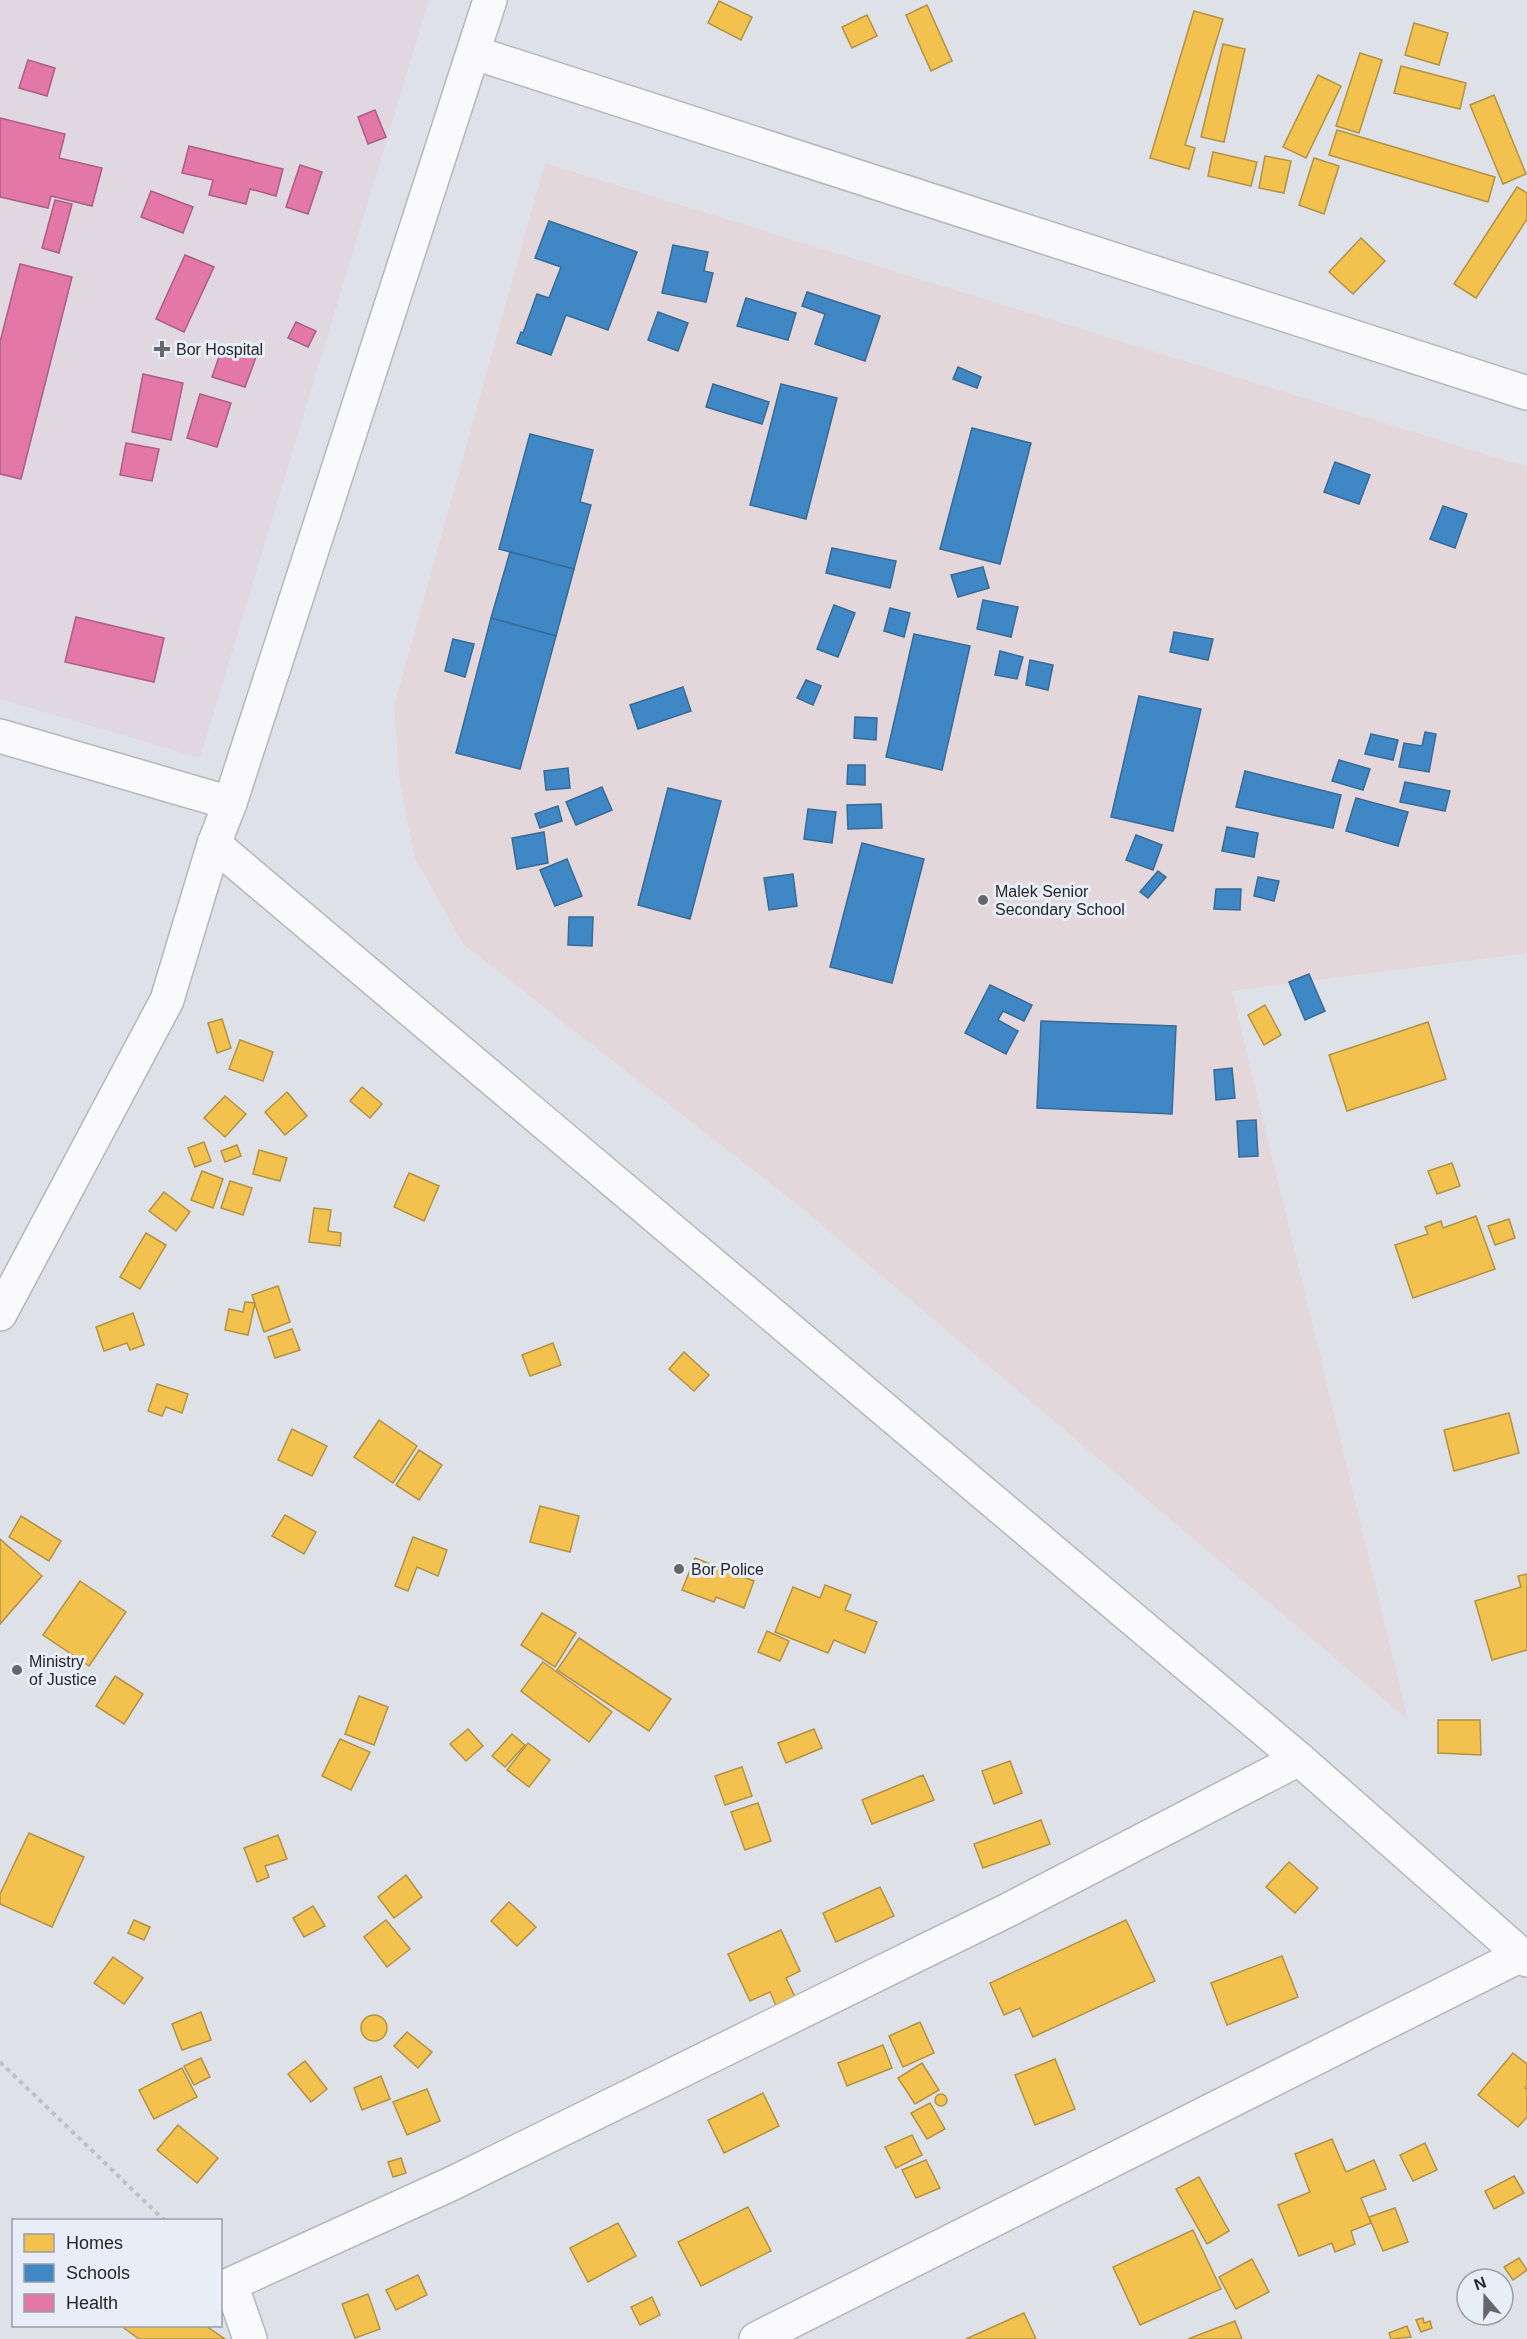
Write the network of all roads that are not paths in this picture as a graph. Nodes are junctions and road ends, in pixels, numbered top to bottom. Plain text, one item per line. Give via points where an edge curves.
1 (490, 0) edge
2 (475, 53) junction
3 (1527, 393) edge
4 (0, 736) edge
5 (230, 803) junction
6 (214, 844) junction
7 (0, 1314) edge
8 (1299, 1759) junction
9 (1524, 1958) edge
10 (250, 2339) edge
11 (756, 2339) edge

1 - 2 street
2 - 3 street
2 - 5 street
4 - 5 street
5 - 6 street
6 - 7 street via 166,1000
6 - 8 street
8 - 9 street
8 - 10 street via 1010,1909 453,2183 231,2284
9 - 11 street

